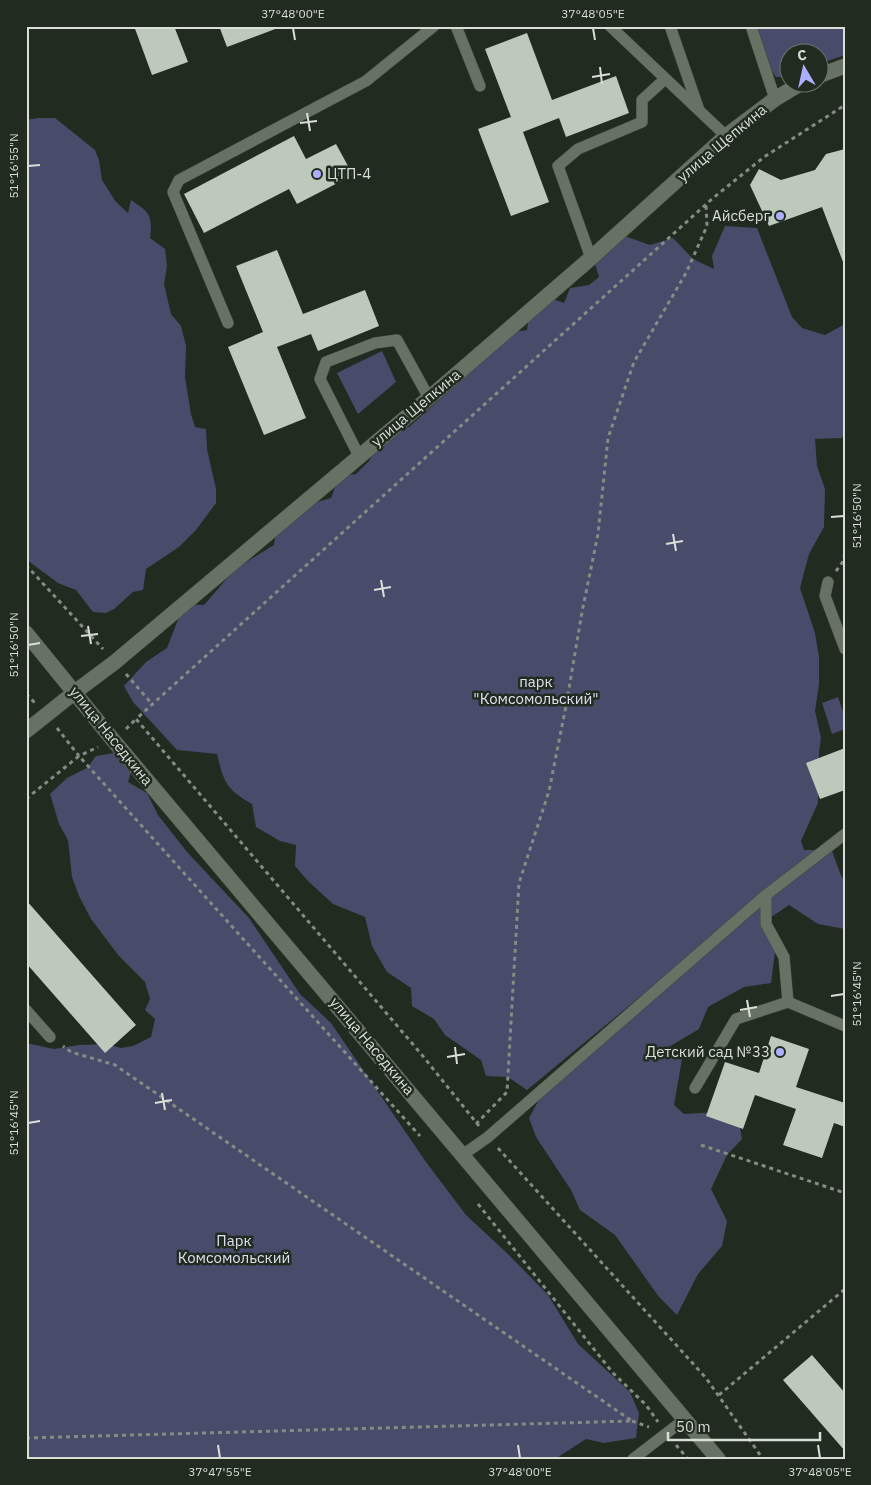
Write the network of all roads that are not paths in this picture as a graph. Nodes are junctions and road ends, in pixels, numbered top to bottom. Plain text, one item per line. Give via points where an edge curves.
1 (434, 26) edge
2 (456, 26) edge
3 (610, 26) edge
4 (670, 26) edge
5 (751, 26) edge
6 (845, 66) edge
7 (828, 72) edge
8 (665, 79) junction
9 (480, 86) dead end
10 (786, 92) edge
11 (775, 98) junction
12 (699, 111) junction
13 (726, 136) junction
14 (591, 258) junction
15 (228, 322) dead end
16 (428, 398) junction
17 (359, 456) junction
18 (828, 582) dead end
19 (26, 633) edge
20 (845, 649) edge
21 (75, 692) junction
22 (26, 731) edge
23 (845, 834) edge
24 (766, 896) junction
25 (788, 1002) junction
26 (26, 1010) edge
27 (845, 1026) edge
28 (50, 1037) road end
29 (695, 1088) dead end
30 (464, 1154) junction
31 (685, 1419) junction
32 (633, 1459) edge
33 (718, 1459) edge

1 - 15 lane via 366,81 179,180 173,192
2 - 9 lane
3 - 8 lane
4 - 12 lane
5 - 11 lane
6 - 7 main road
8 - 12 lane
8 - 14 lane via 642,100 642,122 578,149 558,166
10 - 11 main road, улица Щепкина
11 - 13 main road, улица Щепкина
12 - 13 lane
13 - 14 main road, улица Щепкина
14 - 16 main road, улица Щепкина
16 - 17 main road, улица Щепкина
16 - 17 lane via 397,340 374,343 326,362 320,379
17 - 21 main road, улица Щепкина
18 - 20 lane via 825,596
19 - 21 main road, улица Наседкина
21 - 22 main road, улица Щепкина
21 - 30 main road, улица Наседкина
23 - 24 lane
24 - 25 lane via 766,924 784,957
24 - 30 lane via 488,1137
25 - 27 lane
25 - 29 lane via 736,1019
26 - 28 lane
30 - 31 main road, улица Наседкина
31 - 32 lane
31 - 33 main road, улица Наседкина

